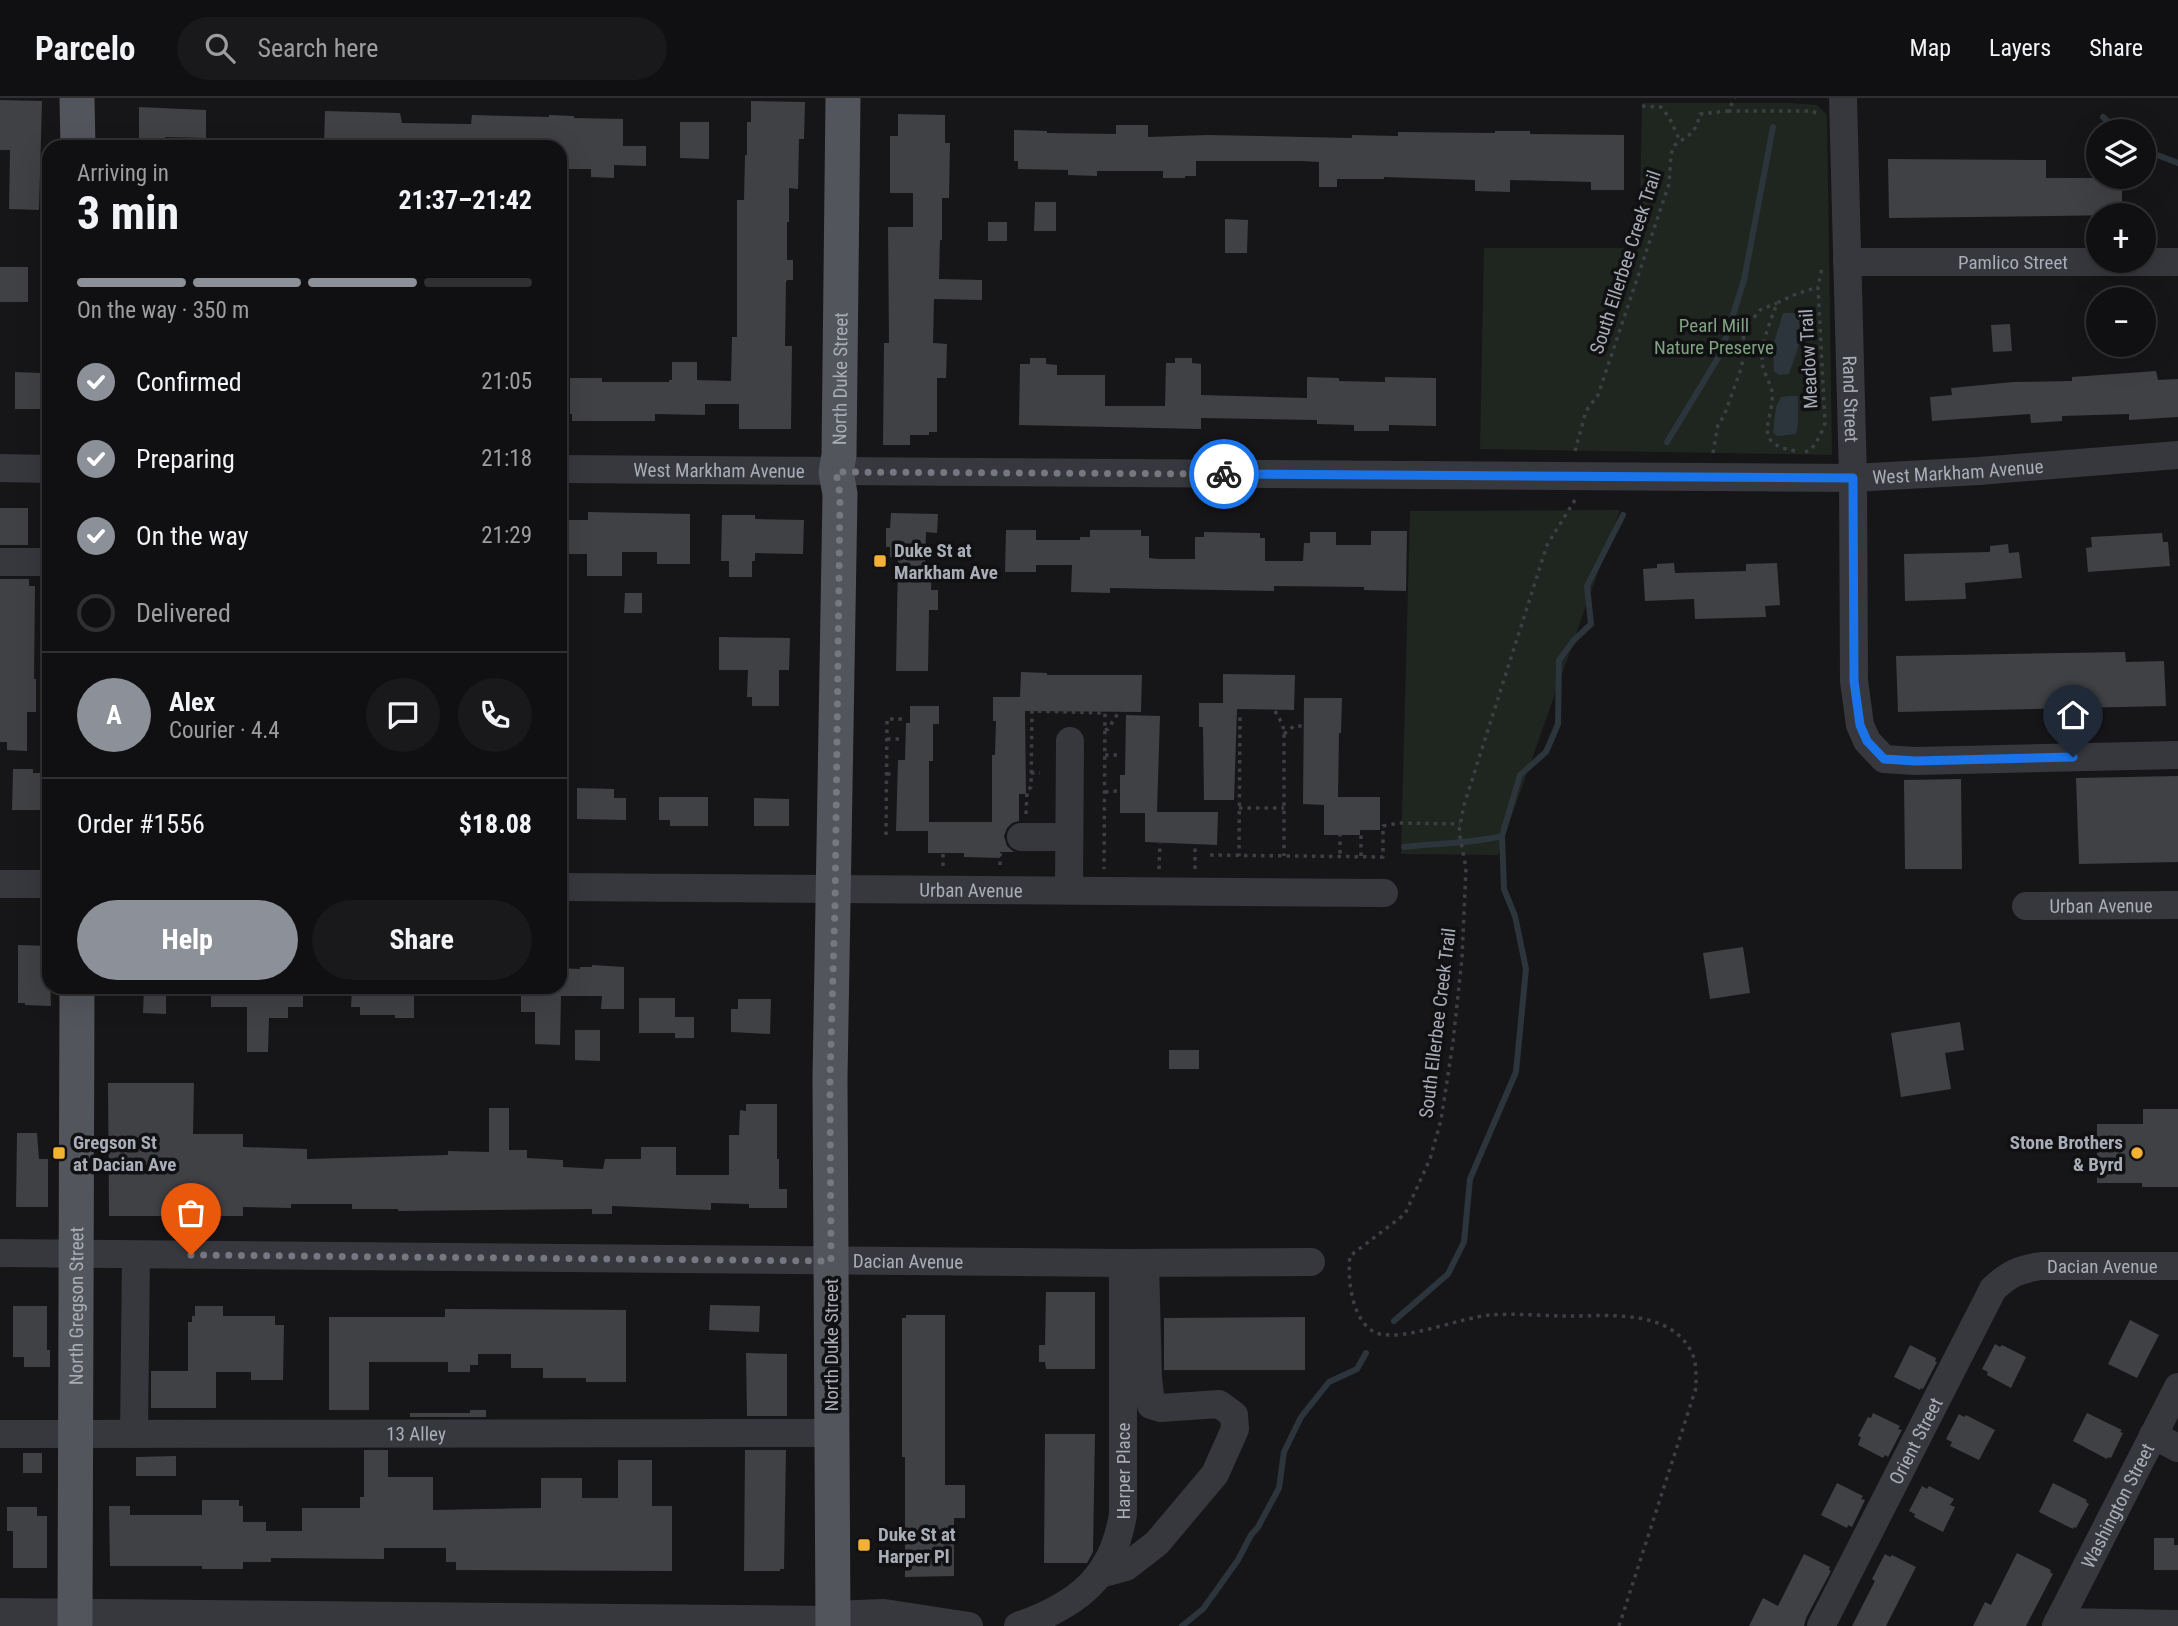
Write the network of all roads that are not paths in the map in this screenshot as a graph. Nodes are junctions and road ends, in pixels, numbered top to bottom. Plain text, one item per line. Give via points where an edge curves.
1 (77, 98) edge
2 (843, 98) edge
3 (1843, 98) edge
4 (78, 140) edge
5 (1835, 261) junction
6 (2178, 262) edge
7 (2178, 455) edge
8 (0, 468) edge
9 (42, 469) edge
10 (567, 470) edge
11 (836, 472) junction
12 (1853, 478) junction
13 (0, 562) edge
14 (42, 562) edge
15 (1070, 741) dead end
16 (2178, 755) edge
17 (1021, 837) dead end
18 (1069, 837) junction
19 (0, 884) edge
20 (42, 884) edge
21 (567, 887) edge
22 (835, 889) junction
23 (1069, 890) junction
24 (1384, 893) dead end
25 (2178, 905) edge
26 (2025, 906) dead end
27 (77, 994) edge
28 (0, 1253) edge
29 (78, 1254) junction
30 (136, 1255) junction
31 (831, 1261) junction
32 (1311, 1262) dead end
33 (1134, 1263) junction
34 (2178, 1266) edge
35 (2025, 1269) joint
36 (2178, 1387) edge
37 (831, 1433) junction
38 (0, 1434) edge
39 (75, 1434) junction
40 (134, 1434) junction
41 (2166, 1442) edge
42 (1100, 1574) junction
43 (0, 1612) edge
44 (75, 1619) edge
45 (833, 1620) edge
46 (2057, 1624) edge
47 (2178, 1624) edge
48 (969, 1626) edge
49 (1018, 1626) edge
50 (1821, 1626) edge

1 - 4 main road
2 - 11 main road, North Duke Street
3 - 5 street, Rand Street
5 - 6 street, Pamlico Street
5 - 12 street, Rand Street
7 - 12 street, West Markham Avenue
8 - 9 street
10 - 11 street, West Markham Avenue
11 - 12 street, West Markham Avenue
11 - 22 main road, North Duke Street via 840,494
12 - 16 street, Rand Street via 1854,681 1860,725 1867,741 1884,759
13 - 14 street
15 - 18 street
17 - 18 street
18 - 23 street
19 - 20 street
21 - 22 street, Urban Avenue
22 - 23 street, Urban Avenue
22 - 31 main road, North Duke Street
23 - 24 street, Urban Avenue
25 - 26 street, Urban Avenue
27 - 29 main road, North Gregson Street
28 - 29 street, Dacian Avenue
29 - 30 street, Dacian Avenue
29 - 39 main road, North Gregson Street
30 - 31 street, Dacian Avenue
30 - 40 street
31 - 33 street, Dacian Avenue
31 - 37 main road, North Duke Street
32 - 33 street, Dacian Avenue
33 - 42 street, Harper Place via 1123,1514 1119,1538
33 - 42 street via 1152,1405 1161,1409 1219,1404 1234,1415 1235,1429 1215,1474 1157,1543 1126,1567
34 - 35 street, Dacian Avenue
35 - 50 street, Orient Street via 2007,1276 1993,1289
36 - 41 street, Washington Street
37 - 40 street, 13 Alley
37 - 45 main road, North Duke Street
38 - 39 street, 13 Alley
39 - 40 street, 13 Alley
39 - 44 main road, North Gregson Street
41 - 46 street, Washington Street
42 - 49 street, Harper Place via 1066,1604
43 - 44 street
44 - 45 street
45 - 48 street via 884,1614
46 - 47 street

